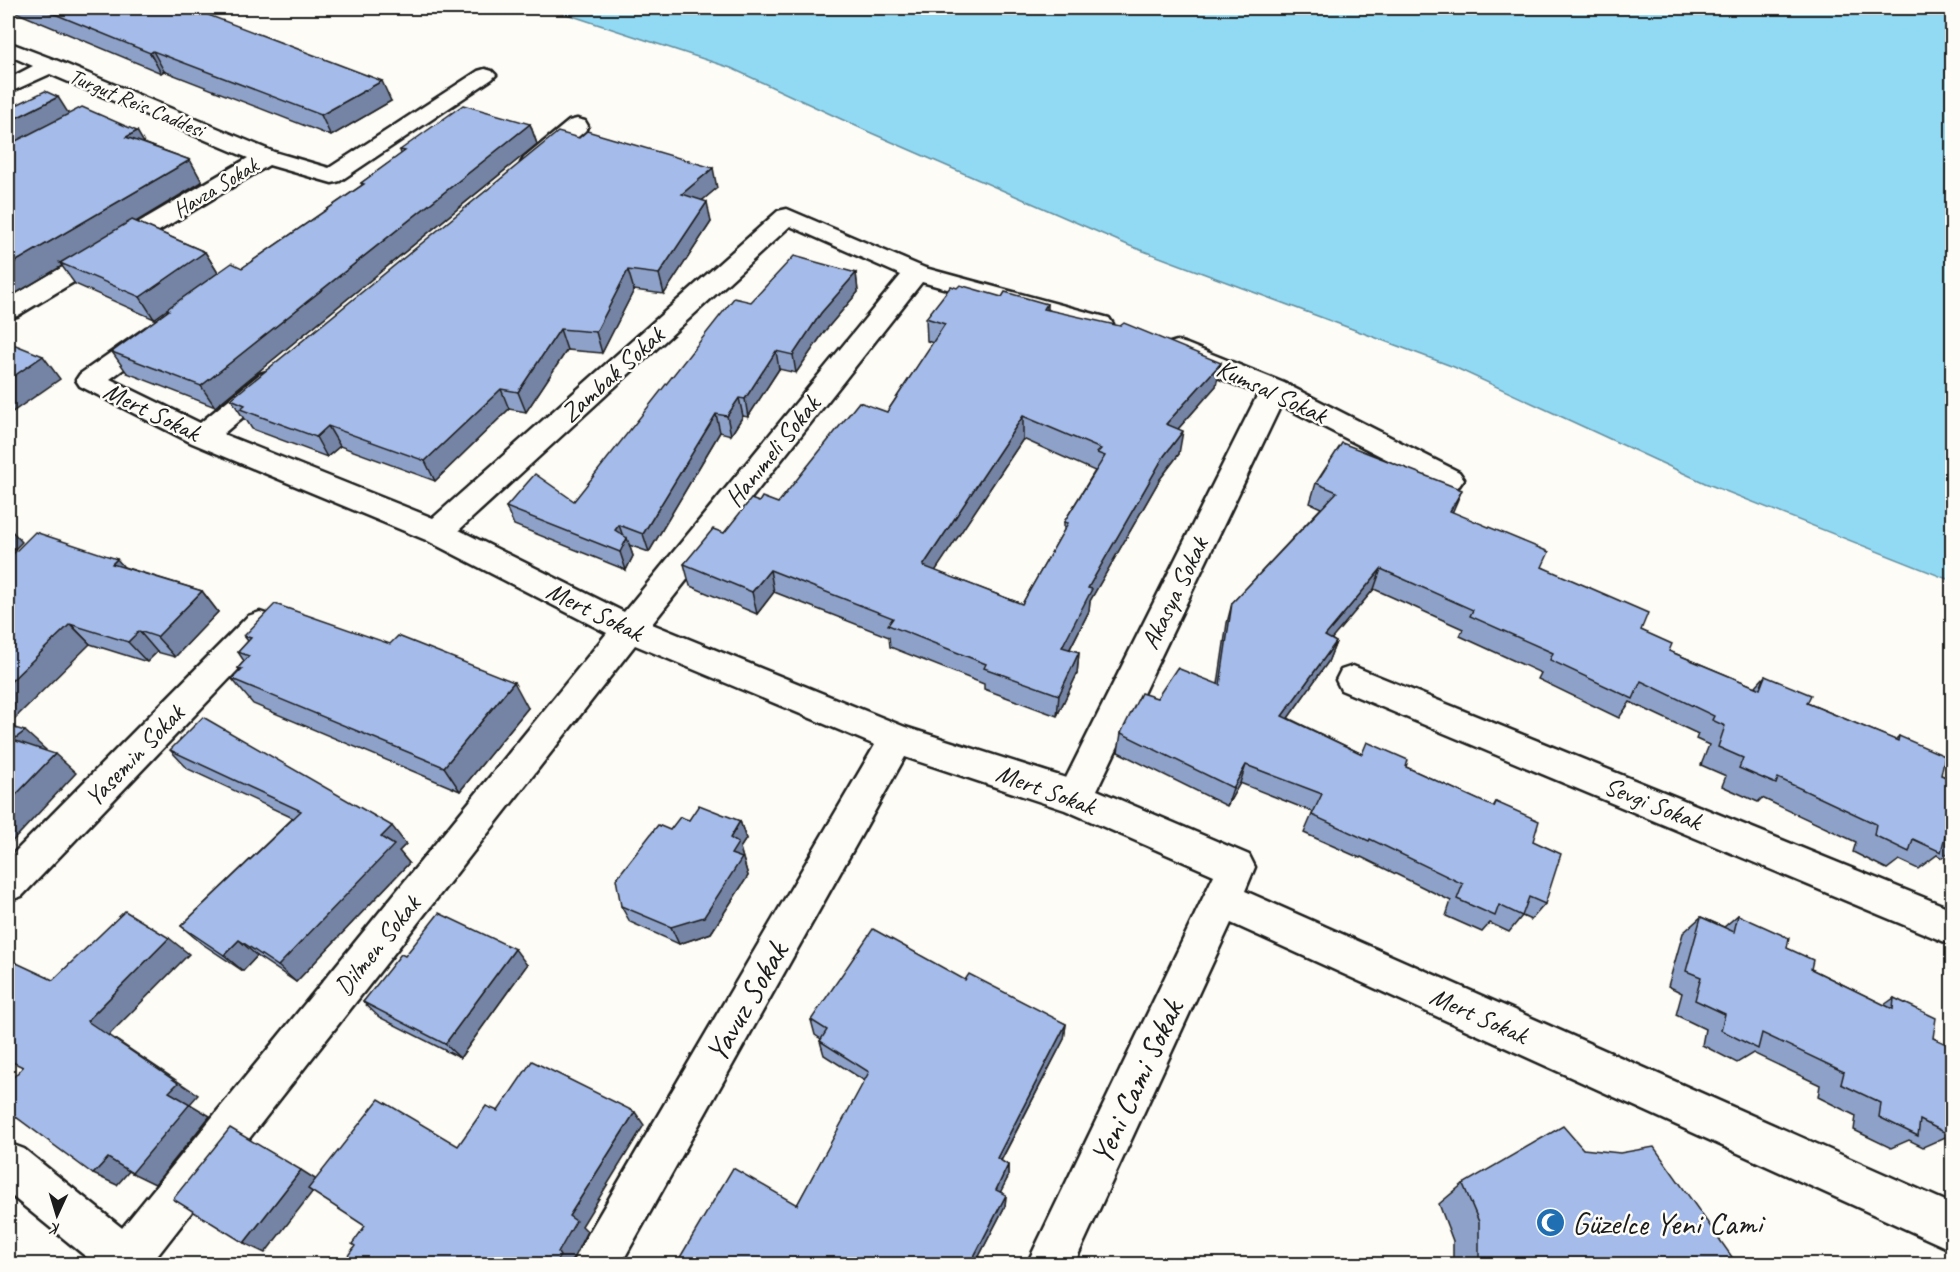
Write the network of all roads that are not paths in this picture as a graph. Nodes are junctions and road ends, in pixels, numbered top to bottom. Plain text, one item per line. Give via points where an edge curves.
1 (8, 48) edge
2 (51, 65) junction
3 (486, 75) dead end
4 (8, 87) edge
5 (131, 99) junction
6 (110, 109) dead end
7 (464, 112) edge
8 (577, 126) dead end
9 (266, 157) junction
10 (387, 167) edge
11 (513, 179) edge
12 (916, 273) junction
13 (8, 310) edge
14 (177, 318) edge
15 (1127, 333) edge
16 (1158, 343) edge
17 (284, 368) edge
18 (1274, 390) junction
19 (202, 436) junction
20 (1449, 479) dead end
21 (437, 532) junction
22 (260, 625) edge
23 (628, 629) junction
24 (1353, 680) dead end
25 (897, 739) junction
26 (1074, 797) junction
27 (8, 884) edge
28 (1222, 900) junction
29 (1953, 927) edge
30 (8, 1165) edge
31 (1953, 1227) edge
32 (128, 1262) edge
33 (596, 1264) edge
34 (1050, 1264) edge

1 - 2 street, Turgut Reis Caddesi
2 - 4 street
2 - 5 street, Turgut Reis Caddesi
3 - 9 street, Havza Sokak via 332,176
5 - 6 street
5 - 9 street, Turgut Reis Caddesi
7 - 10 street
8 - 11 street
9 - 13 street, Havza Sokak
12 - 15 street
12 - 21 street, Zambak Sokak via 787,216
12 - 23 street, Hanımeli Sokak
14 - 19 street, Mert Sokak via 90,380
16 - 18 street, Kumsal Sokak
17 - 19 street
18 - 20 street, Kumsal Sokak
18 - 26 street, Akasya Sokak
19 - 21 street, Mert Sokak
21 - 23 street, Mert Sokak
22 - 27 street, Yasemin Sokak
23 - 25 street, Mert Sokak
23 - 32 street, Dilmen Sokak
24 - 29 street, Sevgi Sokak
25 - 26 street, Mert Sokak
25 - 33 street, Yavuz Sokak
26 - 28 street, Mert Sokak via 1236,867
28 - 31 street, Mert Sokak
28 - 34 street, Yeni Cami Sokak
30 - 32 street

